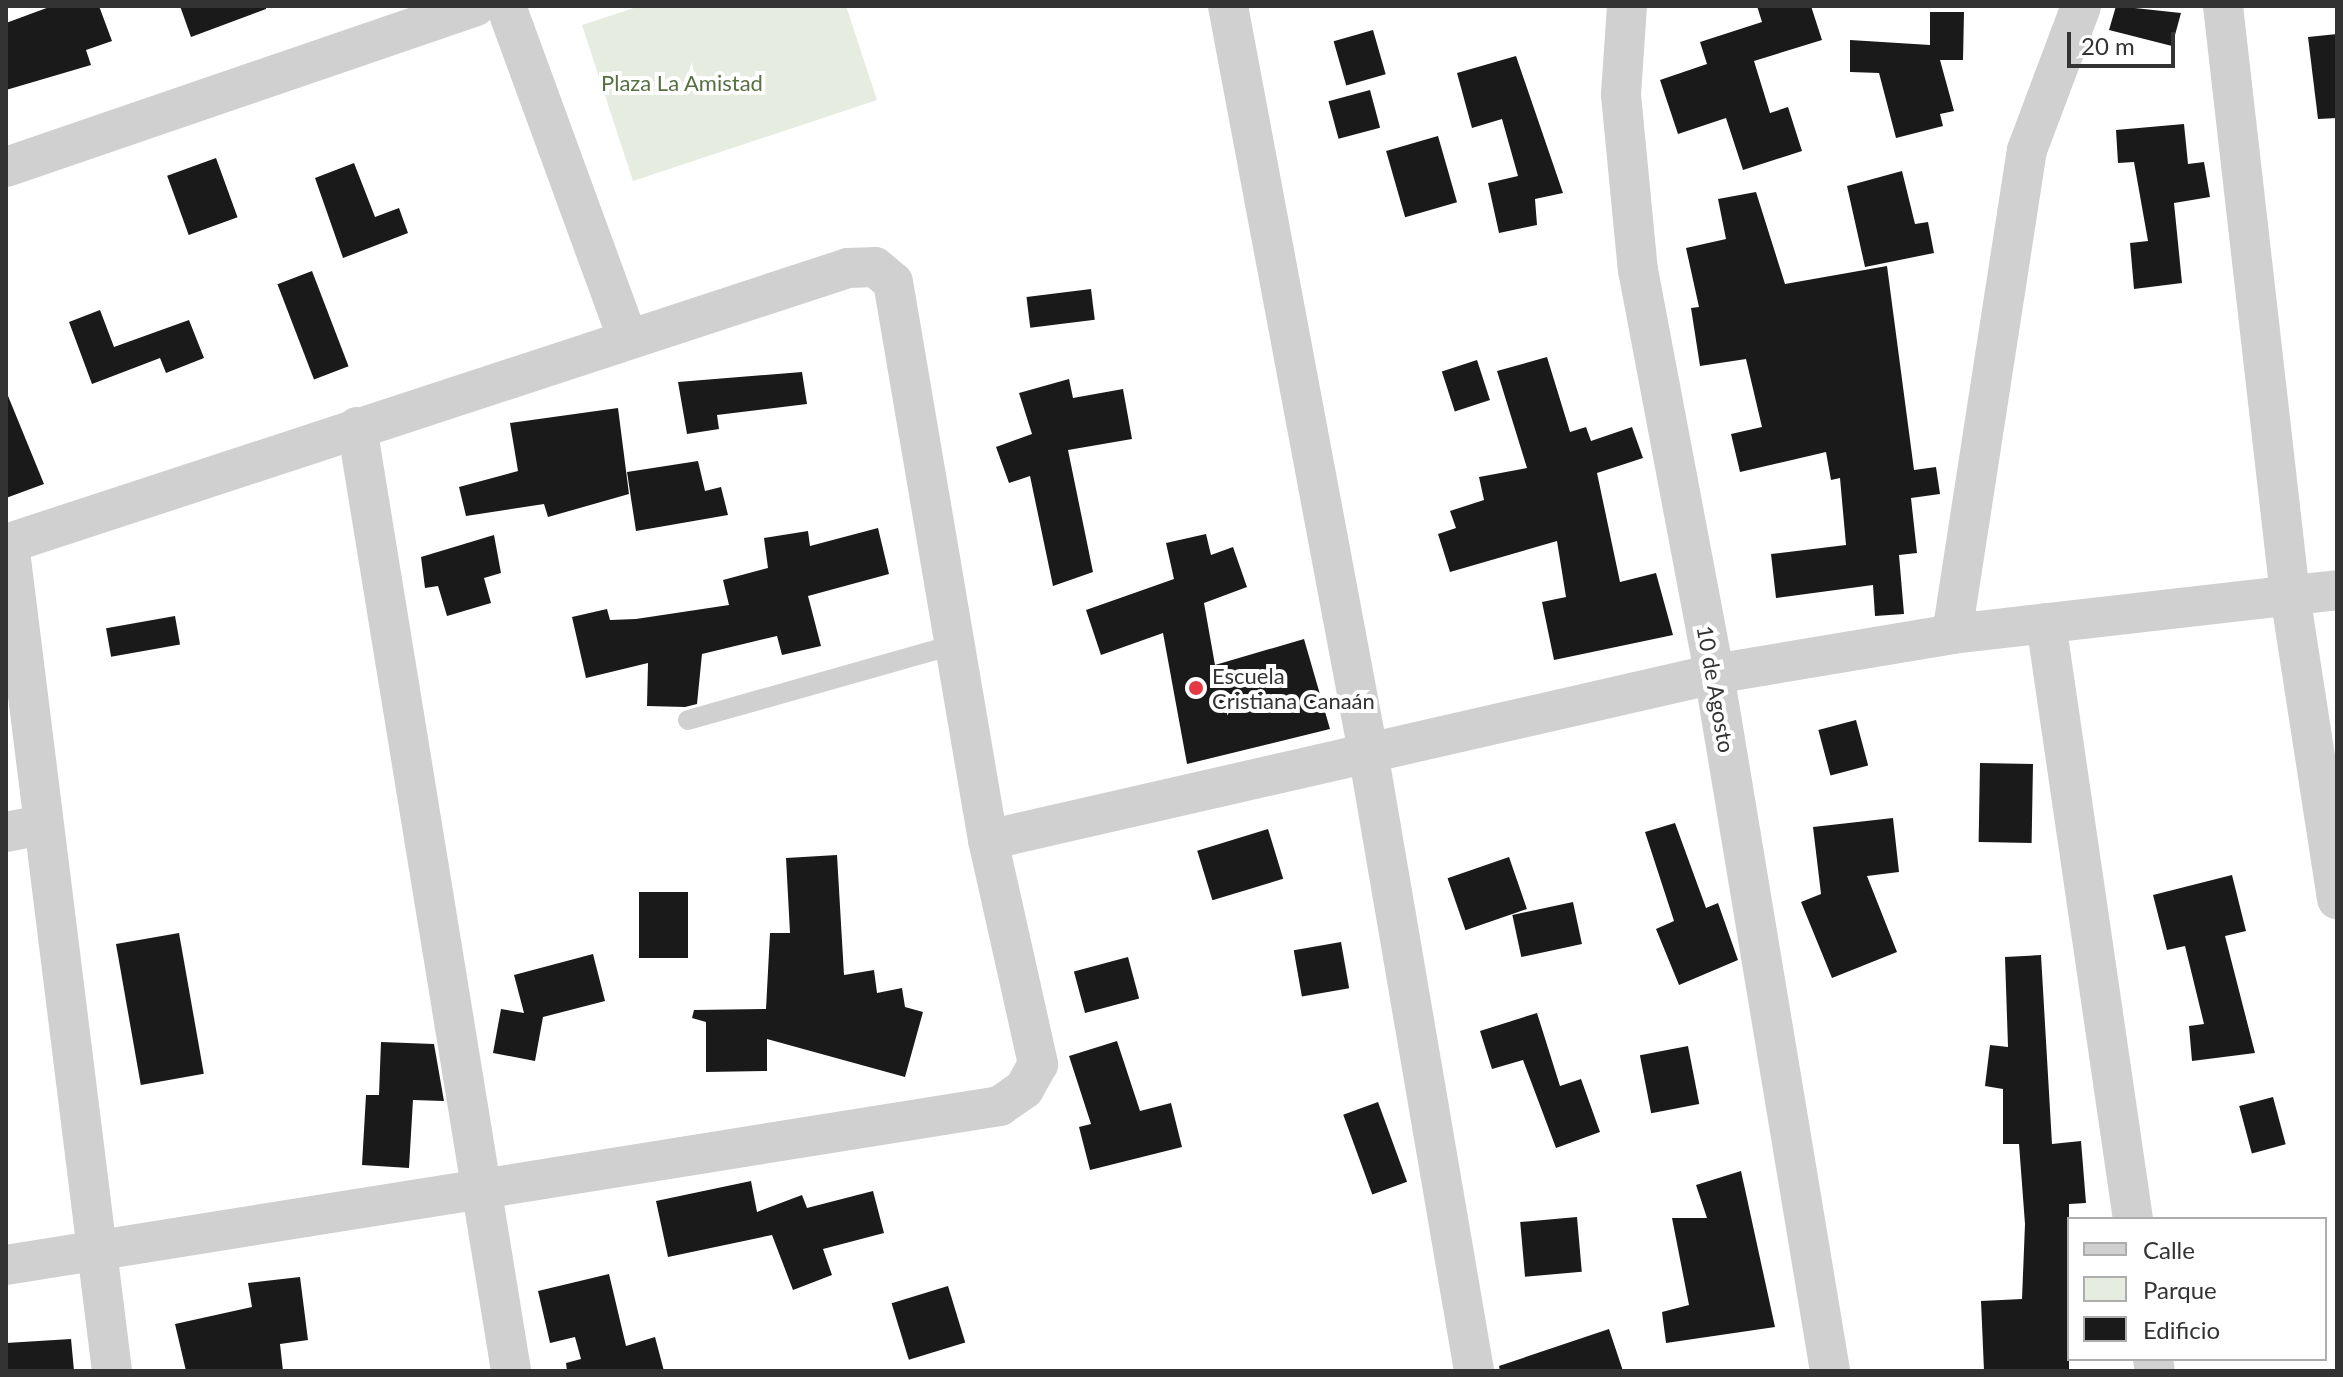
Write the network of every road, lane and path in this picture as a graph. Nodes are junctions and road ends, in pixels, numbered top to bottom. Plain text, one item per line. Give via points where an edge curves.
1 (475, 6) edge
2 (506, 6) edge
3 (1228, 6) edge
4 (1627, 6) edge
5 (2081, 6) edge
6 (2223, 6) edge
7 (6, 167) edge
8 (628, 339) junction
9 (357, 427) junction
10 (8, 543) edge
11 (2337, 590) edge
12 (2290, 595) junction
13 (2046, 623) junction
14 (1952, 634) junction
15 (953, 645) junction
16 (1714, 674) junction
17 (688, 720) dead end
18 (1368, 752) junction
19 (24, 828) edge
20 (988, 840) junction
21 (2337, 899) edge
22 (481, 1185) junction
23 (2133, 1217) edge
24 (93, 1251) junction
25 (6, 1265) edge
26 (112, 1371) edge
27 (511, 1371) edge
28 (1474, 1371) edge
29 (1830, 1371) edge

1 - 7 street
2 - 8 street
3 - 18 street
4 - 16 street, 10 de Agosto via 1621,95 1626,186
5 - 14 street via 2027,150
6 - 12 street
8 - 9 street
8 - 15 street via 848,268 875,267 893,282
9 - 10 street
9 - 22 street
10 - 19 street
11 - 12 street
12 - 13 street
12 - 21 street
13 - 14 street
13 - 23 street
14 - 16 street
15 - 17 lane
15 - 20 street
16 - 18 street
16 - 29 street, 10 de Agosto
18 - 20 street
18 - 28 street
19 - 24 street
20 - 22 street via 1038,1064 1024,1089 1000,1106
22 - 24 street
22 - 27 street
24 - 25 street
24 - 26 street

